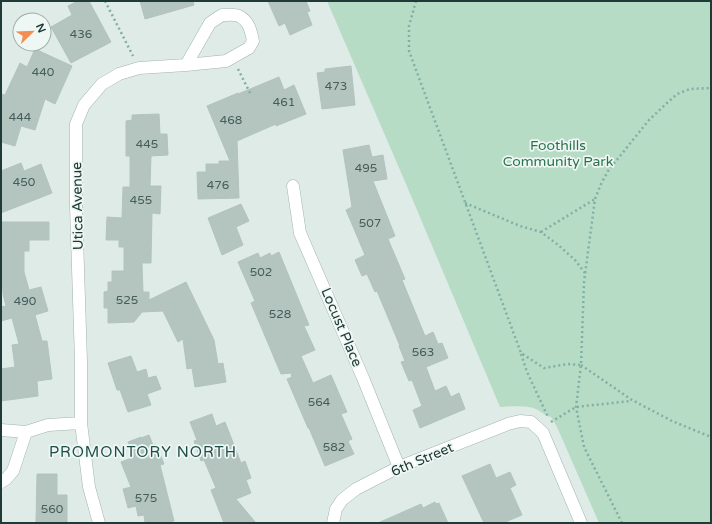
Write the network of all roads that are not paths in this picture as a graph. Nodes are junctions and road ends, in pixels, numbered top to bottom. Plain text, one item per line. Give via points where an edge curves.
1 (186, 66) junction
2 (293, 186) dead end
3 (82, 423) junction
4 (1, 430) edge
5 (26, 432) junction
6 (399, 467) junction
7 (1, 482) edge
8 (99, 523) edge
9 (333, 523) edge
10 (581, 523) edge

1 - 1 street, Utica Avenue via 210,23 222,15 238,15 250,27 253,41 249,48 226,61
1 - 3 street, Utica Avenue via 139,68 119,74 102,84 84,105 76,124
2 - 6 street, Locust Place via 300,234
3 - 5 street via 48,425
3 - 8 street, Utica Avenue via 89,487
4 - 5 street
5 - 7 street via 13,471
6 - 9 street, 6th Street via 356,489 342,500 336,509
6 - 10 street, 6th Street via 508,424 531,422 544,433

